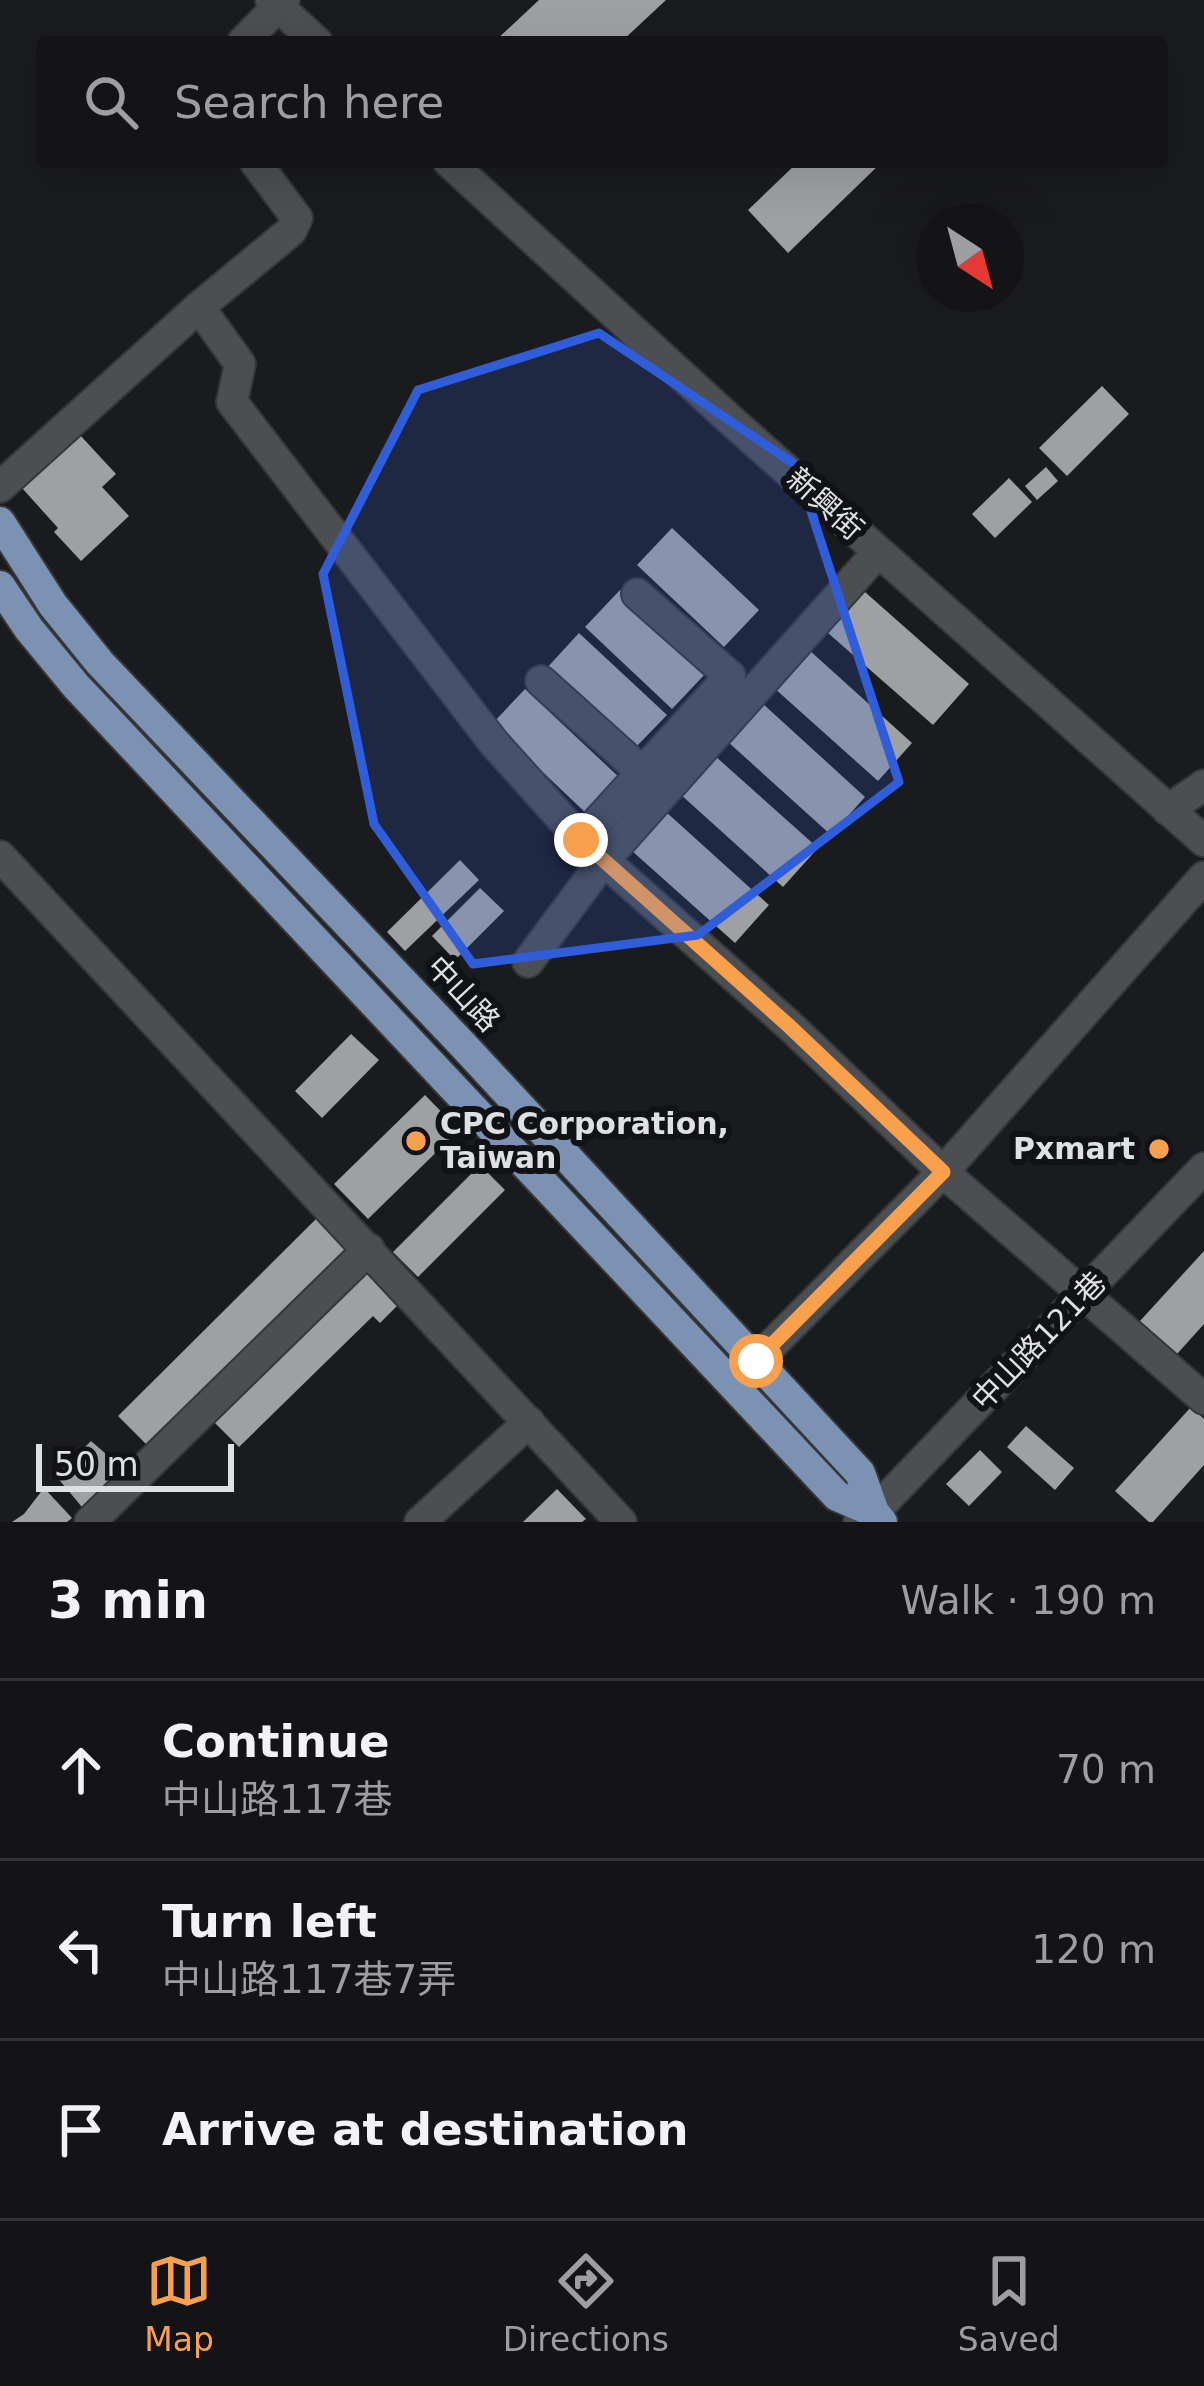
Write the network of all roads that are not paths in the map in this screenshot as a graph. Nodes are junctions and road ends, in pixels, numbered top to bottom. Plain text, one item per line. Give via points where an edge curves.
1 (278, 2) edge
2 (248, 36) edge
3 (311, 36) edge
4 (260, 168) edge
5 (456, 168) edge
6 (199, 307) junction
7 (0, 488) edge
8 (0, 522) edge
9 (878, 552) junction
10 (0, 586) edge
11 (637, 593) dead end
12 (541, 681) dead end
13 (642, 772) junction
14 (1204, 785) edge
15 (1168, 810) junction
16 (1204, 842) edge
17 (593, 850) junction
18 (0, 856) edge
19 (1204, 877) edge
20 (528, 962) dead end
21 (462, 1044) junction
22 (436, 1067) junction
23 (1204, 1168) edge
24 (943, 1172) junction
25 (369, 1250) junction
26 (1083, 1295) junction
27 (756, 1361) junction
28 (1204, 1399) edge
29 (530, 1422) junction
30 (872, 1519) edge
31 (90, 1522) edge
32 (420, 1522) edge
33 (621, 1522) edge

1 - 2 street
1 - 3 street
4 - 6 street via 297,218
5 - 9 street, 新興街
6 - 7 street
6 - 17 street via 240,364 232,401 494,742
8 - 21 main road, 中山路 via 100,663
9 - 15 street, 新興街
9 - 17 street
10 - 22 main road via 76,686
11 - 13 street via 730,676
12 - 13 street
13 - 17 street
14 - 15 street
15 - 16 street, 新興街
17 - 20 street
17 - 24 street
18 - 25 street
19 - 24 street
21 - 22 main road
21 - 27 main road, 中山路
22 - 30 main road via 837,1496
23 - 26 street, 中山路121巷
24 - 26 street
24 - 27 street
25 - 29 street
25 - 31 street
26 - 28 street
26 - 30 street, 中山路121巷
27 - 30 main road, 中山路 via 860,1473
29 - 32 street
29 - 33 street

